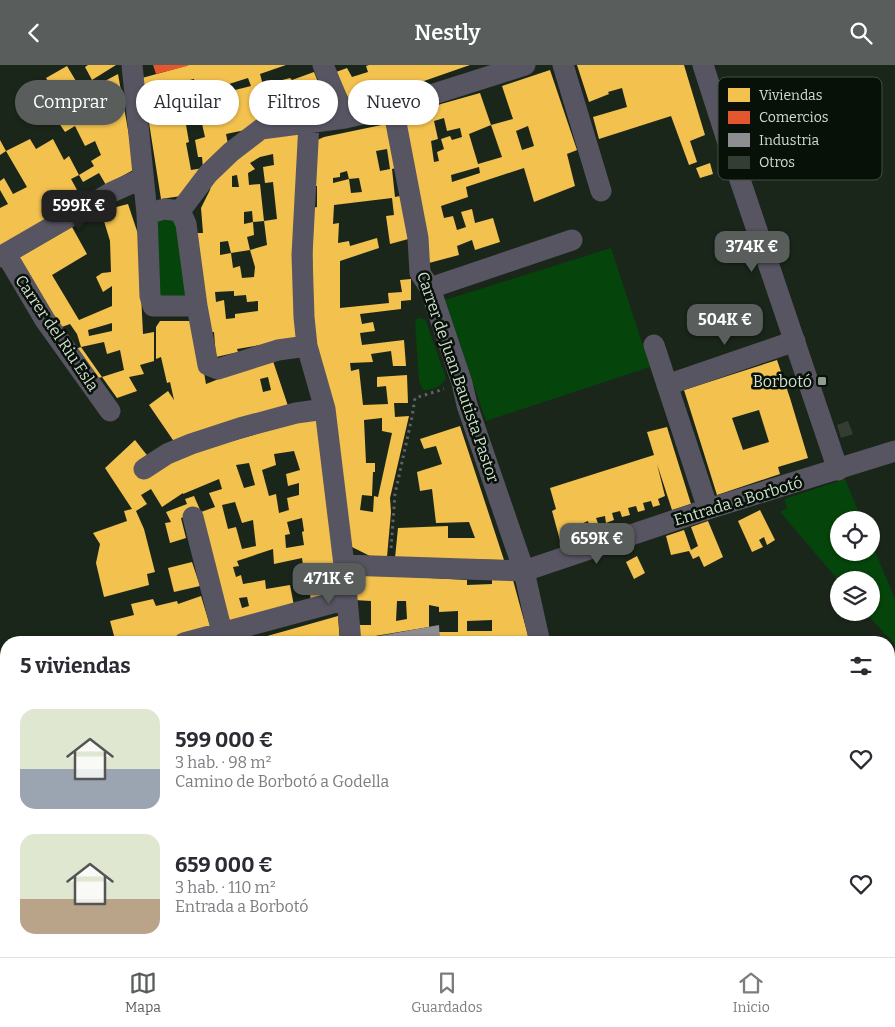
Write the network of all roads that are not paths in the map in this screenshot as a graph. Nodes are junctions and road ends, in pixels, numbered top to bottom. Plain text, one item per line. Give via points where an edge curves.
1 (132, 65) edge
2 (323, 65) edge
3 (525, 65) edge
4 (563, 65) edge
5 (703, 65) edge
6 (439, 92) edge
7 (718, 110) edge
8 (348, 117) edge
9 (345, 118) junction
10 (338, 119) edge
11 (293, 125) edge
12 (309, 125) edge
13 (396, 125) edge
14 (741, 180) edge
15 (144, 184) junction
16 (601, 191) dead end
17 (180, 211) junction
18 (147, 214) junction
19 (572, 240) dead end
20 (3, 255) edge
21 (430, 288) junction
22 (197, 306) junction
23 (795, 341) junction
24 (654, 345) dead end
25 (307, 346) junction
26 (667, 385) junction
27 (325, 409) junction
28 (110, 411) dead end
29 (895, 451) edge
30 (144, 469) dead end
31 (838, 470) junction
32 (708, 509) junction
33 (193, 517) dead end
34 (344, 565) junction
35 (524, 571) junction
36 (347, 599) junction
37 (222, 632) junction
38 (208, 636) edge
39 (350, 636) edge
40 (538, 636) edge

1 - 15 street
2 - 9 street
3 - 6 street
4 - 16 street
5 - 7 street
8 - 9 street
9 - 10 street
11 - 17 street via 261,129 208,174
12 - 25 street via 302,255
13 - 21 street, Carrer de Juan Bautista Pastor via 418,238 420,273
14 - 23 street
15 - 18 street
15 - 20 street via 112,192
17 - 18 street via 164,209
17 - 22 street via 186,224
18 - 22 street via 153,306
19 - 21 street
20 - 28 street, Carrer del Riu Esla
21 - 35 street, Carrer de Juan Bautista Pastor
22 - 25 street via 208,365 218,369 278,350
23 - 26 street
23 - 31 street
24 - 26 street
25 - 27 street
26 - 32 street
27 - 30 street via 296,413 191,444
27 - 34 street
29 - 31 street, Entrada a Borbotó
31 - 32 street, Entrada a Borbotó
32 - 35 street, Entrada a Borbotó
33 - 37 street
34 - 35 street, Entrada a Borbotó
34 - 36 street
35 - 40 street, Carrer de Juan Bautista Pastor
36 - 37 street
36 - 39 street
37 - 38 street

